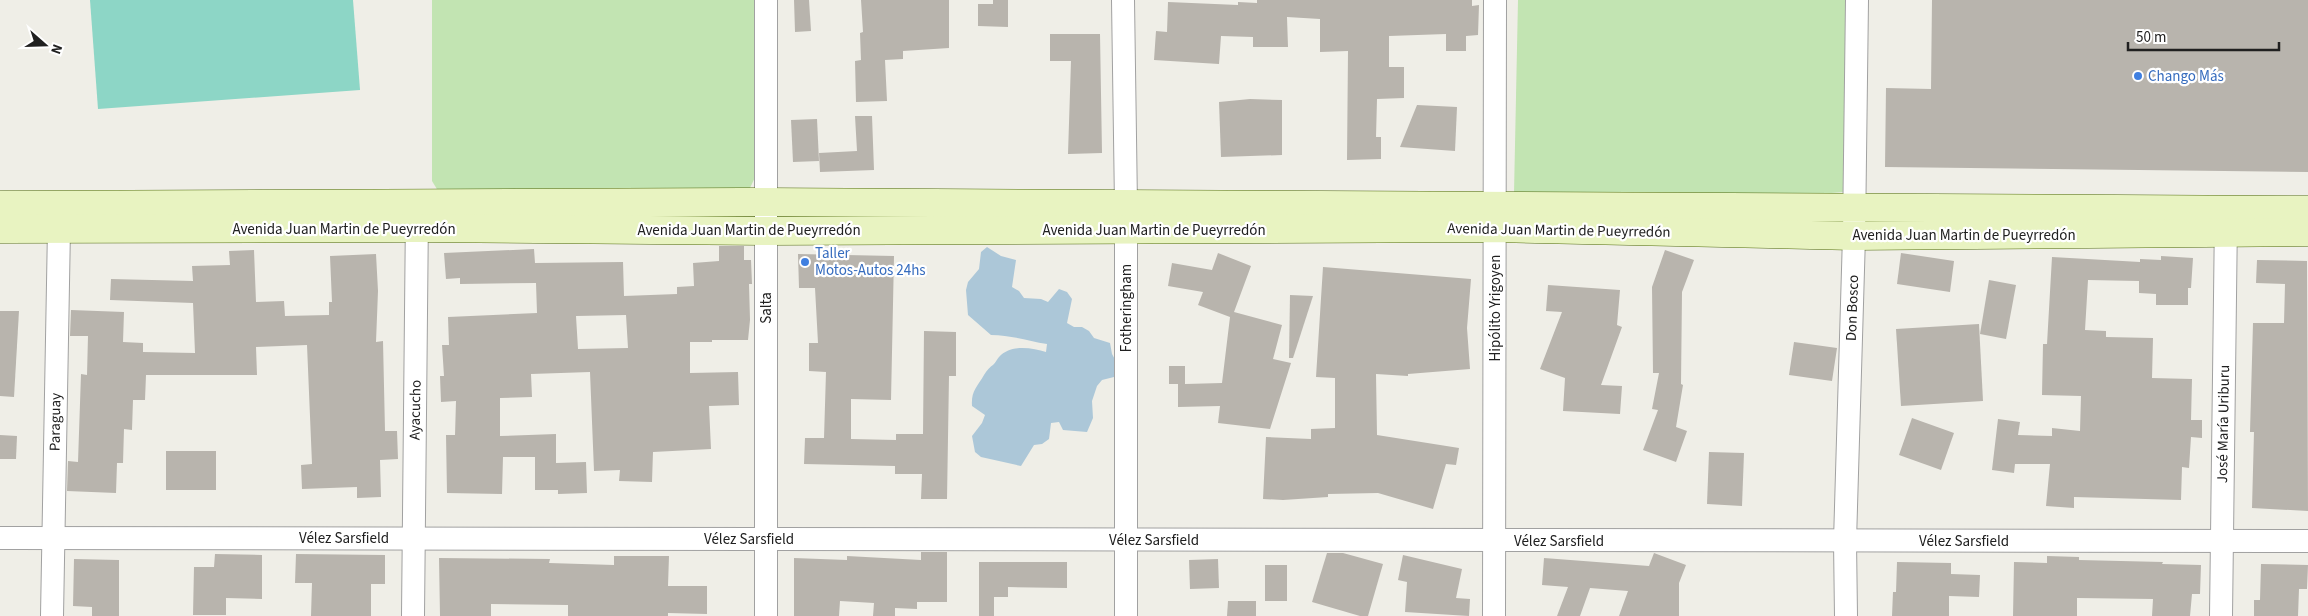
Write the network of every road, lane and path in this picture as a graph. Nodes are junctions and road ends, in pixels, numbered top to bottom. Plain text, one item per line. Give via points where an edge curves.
1 (766, 0) edge
2 (1123, 0) edge
3 (1495, 0) edge
4 (1857, 0) edge
5 (766, 204) junction
6 (0, 205) edge
7 (1854, 208) junction
8 (2308, 210) edge
9 (417, 216) junction
10 (1126, 217) junction
11 (1495, 218) junction
12 (2226, 221) junction
13 (59, 228) junction
14 (0, 229) edge
15 (766, 231) junction
16 (2308, 232) edge
17 (1854, 236) junction
18 (0, 538) edge
19 (52, 538) junction
20 (413, 539) junction
21 (766, 539) junction
22 (1127, 540) junction
23 (1494, 541) junction
24 (2308, 541) edge
25 (1846, 542) junction
26 (2221, 542) junction
27 (52, 616) edge
28 (413, 616) edge
29 (766, 616) edge
30 (1126, 616) edge
31 (1494, 616) edge
32 (1846, 616) edge
33 (2220, 616) edge

1 - 5 street, Salta
2 - 10 street, Fotheringham
3 - 11 street, Hipólito Yrigoyen
4 - 7 street, Don Bosco
5 - 9 main road, Avenida Juan Martin de Pueyrredón
5 - 10 main road, Avenida Juan Martin de Pueyrredón
5 - 15 street, Salta
6 - 9 main road, Avenida Juan Martin de Pueyrredón
7 - 11 main road, Avenida Juan Martin de Pueyrredón
7 - 12 main road, Avenida Juan Martin de Pueyrredón
7 - 17 street, Don Bosco
8 - 12 main road, Avenida Juan Martin de Pueyrredón
9 - 13 main road, Avenida Juan Martin de Pueyrredón
9 - 15 main road, Avenida Juan Martin de Pueyrredón
9 - 20 street, Ayacucho
10 - 11 main road, Avenida Juan Martin de Pueyrredón
10 - 15 main road, Avenida Juan Martin de Pueyrredón
10 - 22 street, Fotheringham
11 - 17 main road, Avenida Juan Martin de Pueyrredón
11 - 23 street, Hipólito Yrigoyen
12 - 16 main road, Avenida Juan Martin de Pueyrredón
12 - 17 main road, Avenida Juan Martin de Pueyrredón
12 - 26 street, José María Uriburu
13 - 14 main road, Avenida Juan Martin de Pueyrredón
13 - 19 street, Paraguay
15 - 21 street, Salta
17 - 25 street, Don Bosco
18 - 19 street, Vélez Sarsfield
19 - 20 street, Vélez Sarsfield
19 - 27 street, Paraguay
20 - 21 street, Vélez Sarsfield
20 - 28 street, Ayacucho
21 - 22 street, Vélez Sarsfield
21 - 29 street, Salta
22 - 23 street, Vélez Sarsfield
22 - 30 street, Fotheringham
23 - 25 street, Vélez Sarsfield
23 - 31 street, Hipólito Yrigoyen
24 - 26 street, Vélez Sarsfield
25 - 26 street, Vélez Sarsfield
25 - 32 street, Don Bosco
26 - 33 street, José María Uriburu

